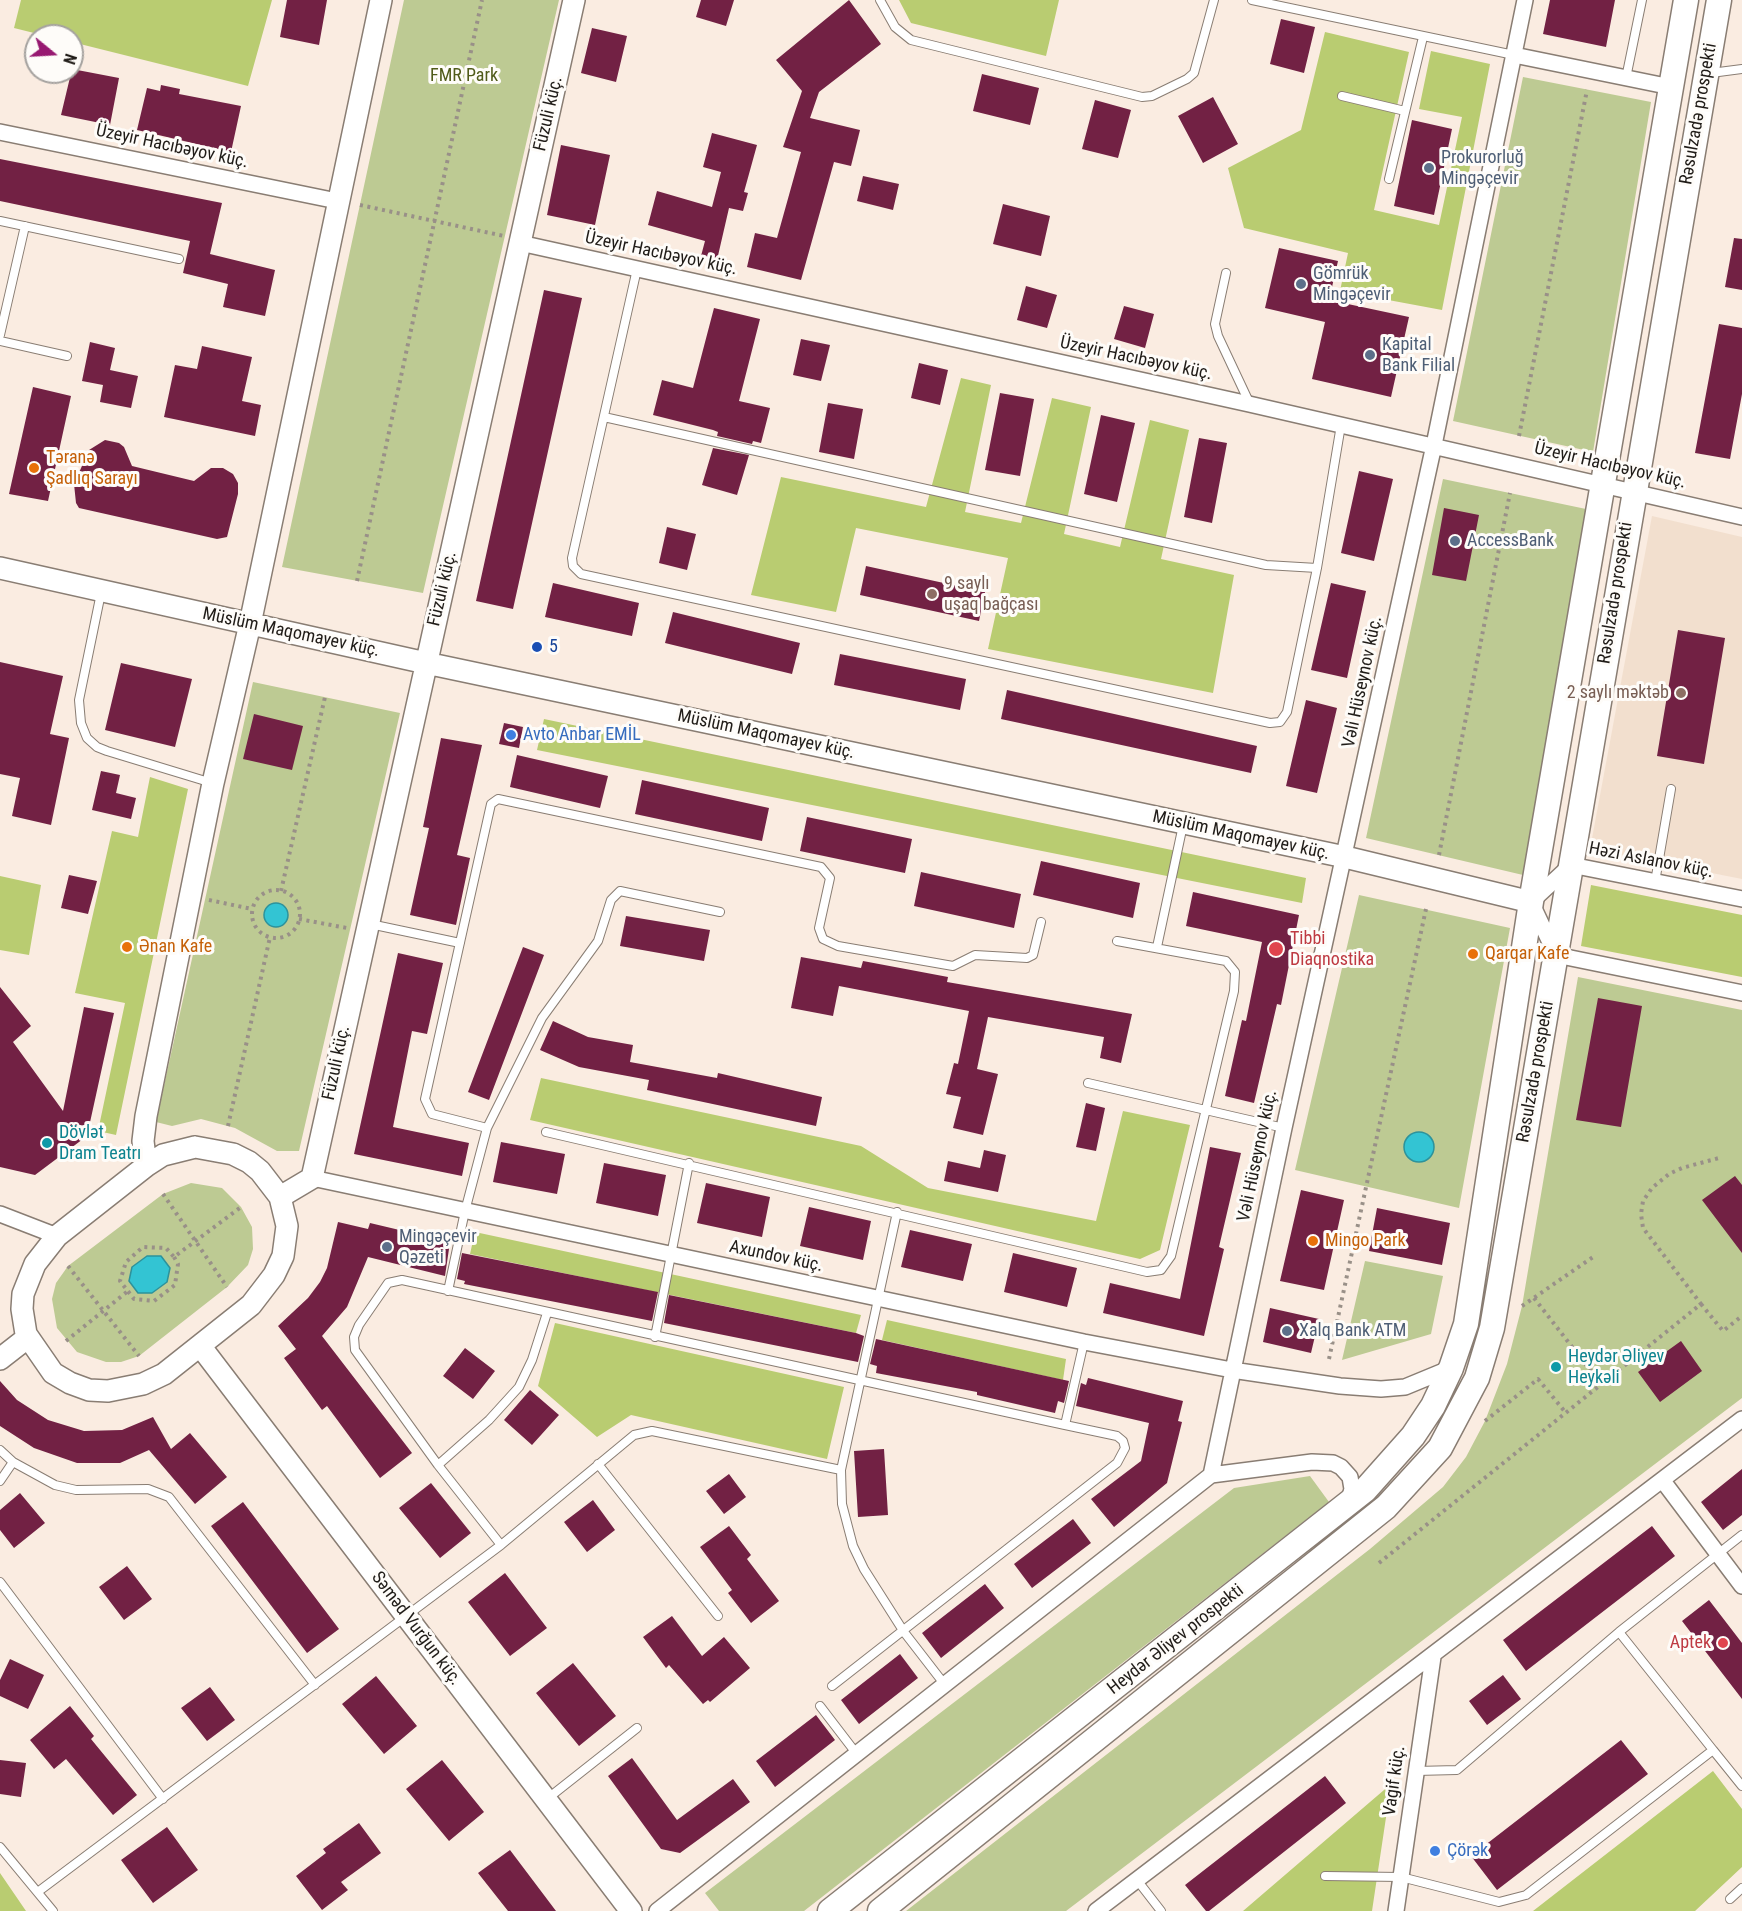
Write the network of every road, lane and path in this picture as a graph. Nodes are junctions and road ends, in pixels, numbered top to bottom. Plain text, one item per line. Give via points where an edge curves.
1 (381, 0) edge
2 (482, 0) edge
3 (574, 0) edge
4 (880, 0) edge
5 (1214, 0) edge
6 (1252, 0) edge
7 (1525, 0) edge
8 (1642, 0) edge
9 (1686, 0) edge
10 (1719, 0) edge
11 (1422, 37) junction
12 (1514, 55) junction
13 (1742, 69) edge
14 (1706, 73) junction
15 (1626, 78) junction
16 (1671, 87) junction
17 (1587, 90) dead end
18 (1342, 96) dead end
19 (1405, 111) junction
20 (0, 132) edge
21 (1389, 179) dead end
22 (337, 201) junction
23 (360, 204) dead end
24 (0, 221) edge
25 (435, 222) junction
26 (25, 226) junction
27 (512, 240) junction
28 (179, 259) dead end
29 (637, 269) junction
30 (1227, 273) dead end
31 (0, 334) edge
32 (0, 342) edge
33 (68, 356) dead end
34 (1249, 404) junction
35 (604, 417) junction
36 (1341, 424) junction
37 (1520, 436) dead end
38 (1434, 445) junction
39 (1603, 485) junction
40 (1633, 491) junction
41 (1510, 494) dead end
42 (1742, 517) edge
43 (0, 568) edge
44 (1317, 568) junction
45 (357, 581) dead end
46 (101, 591) junction
47 (250, 624) junction
48 (426, 663) junction
49 (326, 697) dead end
50 (213, 783) junction
51 (1671, 789) dead end
52 (1184, 823) junction
53 (1439, 855) dead end
54 (1344, 857) junction
55 (1571, 865) junction
56 (1655, 882) junction
57 (281, 891) junction
58 (1742, 899) edge
59 (205, 900) dead end
60 (1531, 903) junction
61 (252, 909) junction
62 (1426, 909) dead end
63 (720, 912) dead end
64 (299, 919) junction
65 (1041, 922) dead end
66 (360, 926) junction
67 (270, 937) junction
68 (1117, 941) dead end
69 (460, 943) junction
70 (1157, 947) junction
71 (1556, 955) junction
72 (1742, 993) edge
73 (1089, 1083) dead end
74 (1206, 1109) junction
75 (228, 1126) dead end
76 (487, 1128) junction
77 (1284, 1128) junction
78 (546, 1132) dead end
79 (1719, 1158) dead end
80 (689, 1163) junction
81 (146, 1166) junction
82 (312, 1178) junction
83 (163, 1194) dead end
84 (280, 1197) junction
85 (241, 1207) dead end
86 (465, 1211) junction
87 (897, 1212) junction
88 (0, 1214) edge
89 (57, 1236) junction
90 (195, 1241) junction
91 (671, 1254) junction
92 (1596, 1255) dead end
93 (174, 1257) junction
94 (68, 1266) dead end
95 (227, 1287) dead end
96 (128, 1291) junction
97 (448, 1291) junction
98 (1534, 1298) junction
99 (880, 1299) junction
100 (1701, 1304) junction
101 (1522, 1306) dead end
102 (105, 1310) junction
103 (547, 1313) junction
104 (1742, 1316) edge
105 (1466, 1324) joint
106 (1492, 1328) joint
107 (655, 1337) junction
108 (27, 1338) junction
109 (66, 1341) dead end
110 (1084, 1342) junction
111 (201, 1347) junction
112 (140, 1356) dead end
113 (0, 1359) edge
114 (1329, 1359) dead end
115 (1451, 1368) junction
116 (1232, 1370) junction
117 (859, 1382) junction
118 (1601, 1384) junction
119 (1566, 1413) junction
120 (1742, 1419) edge
121 (1485, 1421) dead end
122 (1065, 1425) junction
123 (0, 1450) edge
124 (13, 1462) junction
125 (598, 1464) junction
126 (438, 1465) junction
127 (841, 1470) junction
128 (1211, 1475) junction
129 (0, 1481) edge
130 (1662, 1481) junction
131 (1348, 1504) junction
132 (1742, 1535) edge
133 (501, 1545) junction
134 (1717, 1554) junction
135 (1379, 1563) dead end
136 (0, 1582) edge
137 (1742, 1586) edge
138 (407, 1616) junction
139 (718, 1616) dead end
140 (904, 1632) junction
141 (1619, 1632) junction
142 (1433, 1657) junction
143 (315, 1685) junction
144 (945, 1685) junction
145 (832, 1686) dead end
146 (820, 1706) dead end
147 (637, 1728) dead end
148 (1713, 1750) junction
149 (856, 1753) junction
150 (1416, 1771) junction
151 (1742, 1786) edge
152 (163, 1799) junction
153 (546, 1800) junction
154 (0, 1847) edge
155 (1324, 1876) dead end
156 (1401, 1877) junction
157 (1137, 1880) junction
158 (1742, 1888) edge
159 (39, 1891) junction
160 (1730, 1899) dead end
161 (52, 1911) edge
162 (631, 1911) edge
163 (657, 1911) edge
164 (830, 1911) edge
165 (880, 1911) edge
166 (1096, 1911) edge
167 (1161, 1911) edge
168 (1396, 1911) edge

1 - 22 street
2 - 25 path
3 - 27 street, Füzuli küç.
4 - 5 lane via 895,27 911,40 1142,97 1152,96 1194,73
6 - 11 lane
7 - 12 street, Vəli Hüseynov küç.
8 - 15 lane
9 - 16 main road, Rəsulzadə prospekti
10 - 14 main road, Rəsulzadə prospekti
11 - 12 lane
11 - 19 lane
12 - 15 street
12 - 38 street, Vəli Hüseynov küç.
13 - 14 lane
14 - 40 main road, Rəsulzadə prospekti
15 - 16 street
16 - 39 main road, Rəsulzadə prospekti
17 - 37 path
18 - 19 lane
19 - 21 lane
20 - 22 street, Üzeyir Hacıbəyov küç.
22 - 47 street
23 - 25 path
24 - 26 lane
25 - 27 path
25 - 45 path
26 - 28 lane
26 - 31 lane
27 - 29 street, Üzeyir Hacıbəyov küç.
27 - 48 street, Füzuli küç.
29 - 34 street, Üzeyir Hacıbəyov küç.
29 - 35 lane
30 - 34 lane via 1215,324
32 - 33 lane
34 - 36 street, Üzeyir Hacıbəyov küç.
35 - 44 lane via 1266,565
35 - 44 lane via 572,558 573,566 581,574 1270,723 1280,722 1287,712
36 - 38 street, Üzeyir Hacıbəyov küç.
36 - 44 lane
38 - 39 street, Üzeyir Hacıbəyov küç.
38 - 54 street, Vəli Hüseynov küç.
39 - 40 street, Üzeyir Hacıbəyov küç.
39 - 60 main road, Rəsulzadə prospekti
40 - 42 street, Üzeyir Hacıbəyov küç.
40 - 55 main road, Rəsulzadə prospekti
41 - 53 path
43 - 46 street, Müslüm Maqomayev küç.
46 - 47 street, Müslüm Maqomayev küç.
46 - 50 lane via 79,700 87,738 107,751
47 - 48 street, Müslüm Maqomayev küç.
47 - 50 street
48 - 52 street, Müslüm Maqomayev küç.
48 - 66 street, Füzuli küç.
49 - 57 path
50 - 81 street via 146,1116
51 - 56 lane
52 - 54 street, Müslüm Maqomayev küç.
52 - 70 lane
54 - 60 street, Müslüm Maqomayev küç.
54 - 77 street, Vəli Hüseynov küç.
55 - 56 street, Həzi Aslanov küç.
55 - 60 street, Həzi Aslanov küç.
55 - 71 main road, Rəsulzadə prospekti
56 - 58 street, Həzi Aslanov küç.
57 - 61 path via 263,894
57 - 64 path via 296,901
59 - 61 path
60 - 71 street
60 - 105 main road, Rəsulzadə prospekti
61 - 67 path via 255,926
62 - 114 path
63 - 76 lane via 620,891 611,900 598,941 542,1018
64 - 66 path
64 - 67 path via 288,934
65 - 69 lane via 1033,955 1027,958 975,955 953,966 838,946 823,939 819,928 830,878 821,867 506,798 491,804
66 - 69 lane
66 - 82 street, Füzuli küç.
67 - 75 path
68 - 70 lane
69 - 76 lane via 424,1099 432,1114
70 - 74 lane via 1226,961 1235,972
71 - 72 street
71 - 106 main road, Rəsulzadə prospekti
73 - 74 lane
74 - 77 lane
74 - 87 lane via 1171,1256 1161,1270 1147,1272
76 - 86 lane
77 - 116 street, Vəli Hüseynov küç.
78 - 80 lane
79 - 100 path via 1669,1174 1647,1194 1641,1214 1643,1228
80 - 87 lane
80 - 91 lane
81 - 84 street via 177,1150 208,1148 249,1162
81 - 89 street
82 - 84 street
82 - 86 street, Axundov küç.
83 - 90 path
84 - 111 street via 287,1226 283,1256 274,1275 251,1305
85 - 90 path
86 - 91 street, Axundov küç.
86 - 97 lane
87 - 99 lane
88 - 89 street
89 - 108 street via 35,1264 23,1294
90 - 93 path
90 - 95 path
91 - 99 street, Axundov küç.
91 - 107 lane
92 - 98 path
93 - 96 path via 178,1264 175,1285 154,1301 134,1299
93 - 96 path via 166,1248 143,1247 126,1262 120,1281
94 - 102 path
96 - 102 path
97 - 103 lane
97 - 126 lane via 402,1280 388,1283 354,1337 355,1350
98 - 101 path
98 - 118 path
99 - 110 street, Axundov küç.
99 - 117 lane
100 - 104 path via 1723,1331
100 - 118 path
102 - 109 path
102 - 112 path
103 - 107 lane
103 - 126 lane via 519,1387
105 - 115 main road, Heydər Əliyev prospekti
106 - 165 main road, Heydər Əliyev prospekti via 1477,1378 1440,1448 1386,1507
107 - 117 lane
108 - 111 street via 53,1373 89,1390 108,1391 143,1384
108 - 113 street
110 - 116 street, Axundov küç.
110 - 122 lane
111 - 138 street, Səməd Vurğun küç.
115 - 116 street, Axundov küç. via 1405,1387 1381,1389
115 - 131 main road, Heydər Əliyev prospekti via 1413,1436
116 - 128 street, Vəli Hüseynov küç.
117 - 122 lane
117 - 127 lane
118 - 119 path
119 - 121 path via 1538,1379
119 - 135 path
120 - 130 street
122 - 140 lane via 1117,1437 1123,1441 1123,1456
123 - 124 lane
124 - 129 lane
124 - 143 lane via 55,1485 76,1490 148,1489 169,1497
125 - 127 lane via 634,1435 652,1431
125 - 133 lane
125 - 139 lane
126 - 133 lane
127 - 140 lane via 842,1504 853,1546
128 - 131 street via 1312,1462 1333,1463 1350,1477
128 - 144 street
130 - 134 street
130 - 142 street
131 - 164 main road, Heydər Əliyev prospekti
132 - 134 lane
133 - 138 lane
134 - 137 street
134 - 141 lane
136 - 152 lane
138 - 143 lane
138 - 153 street, Səməd Vurğun küç.
140 - 144 lane
140 - 145 lane
141 - 148 lane
141 - 150 lane via 1457,1770
142 - 150 street, Vagif küç.
142 - 157 street
143 - 152 lane
144 - 149 street
146 - 149 lane
147 - 153 lane
148 - 151 lane
148 - 156 lane via 1526,1895 1499,1902
149 - 163 street
150 - 156 street, Vagif küç.
152 - 159 lane
153 - 162 street, Səməd Vurğun küç.
154 - 159 lane
155 - 156 lane
156 - 168 street, Vagif küç.
157 - 166 street
157 - 167 lane
158 - 160 lane
159 - 161 lane

